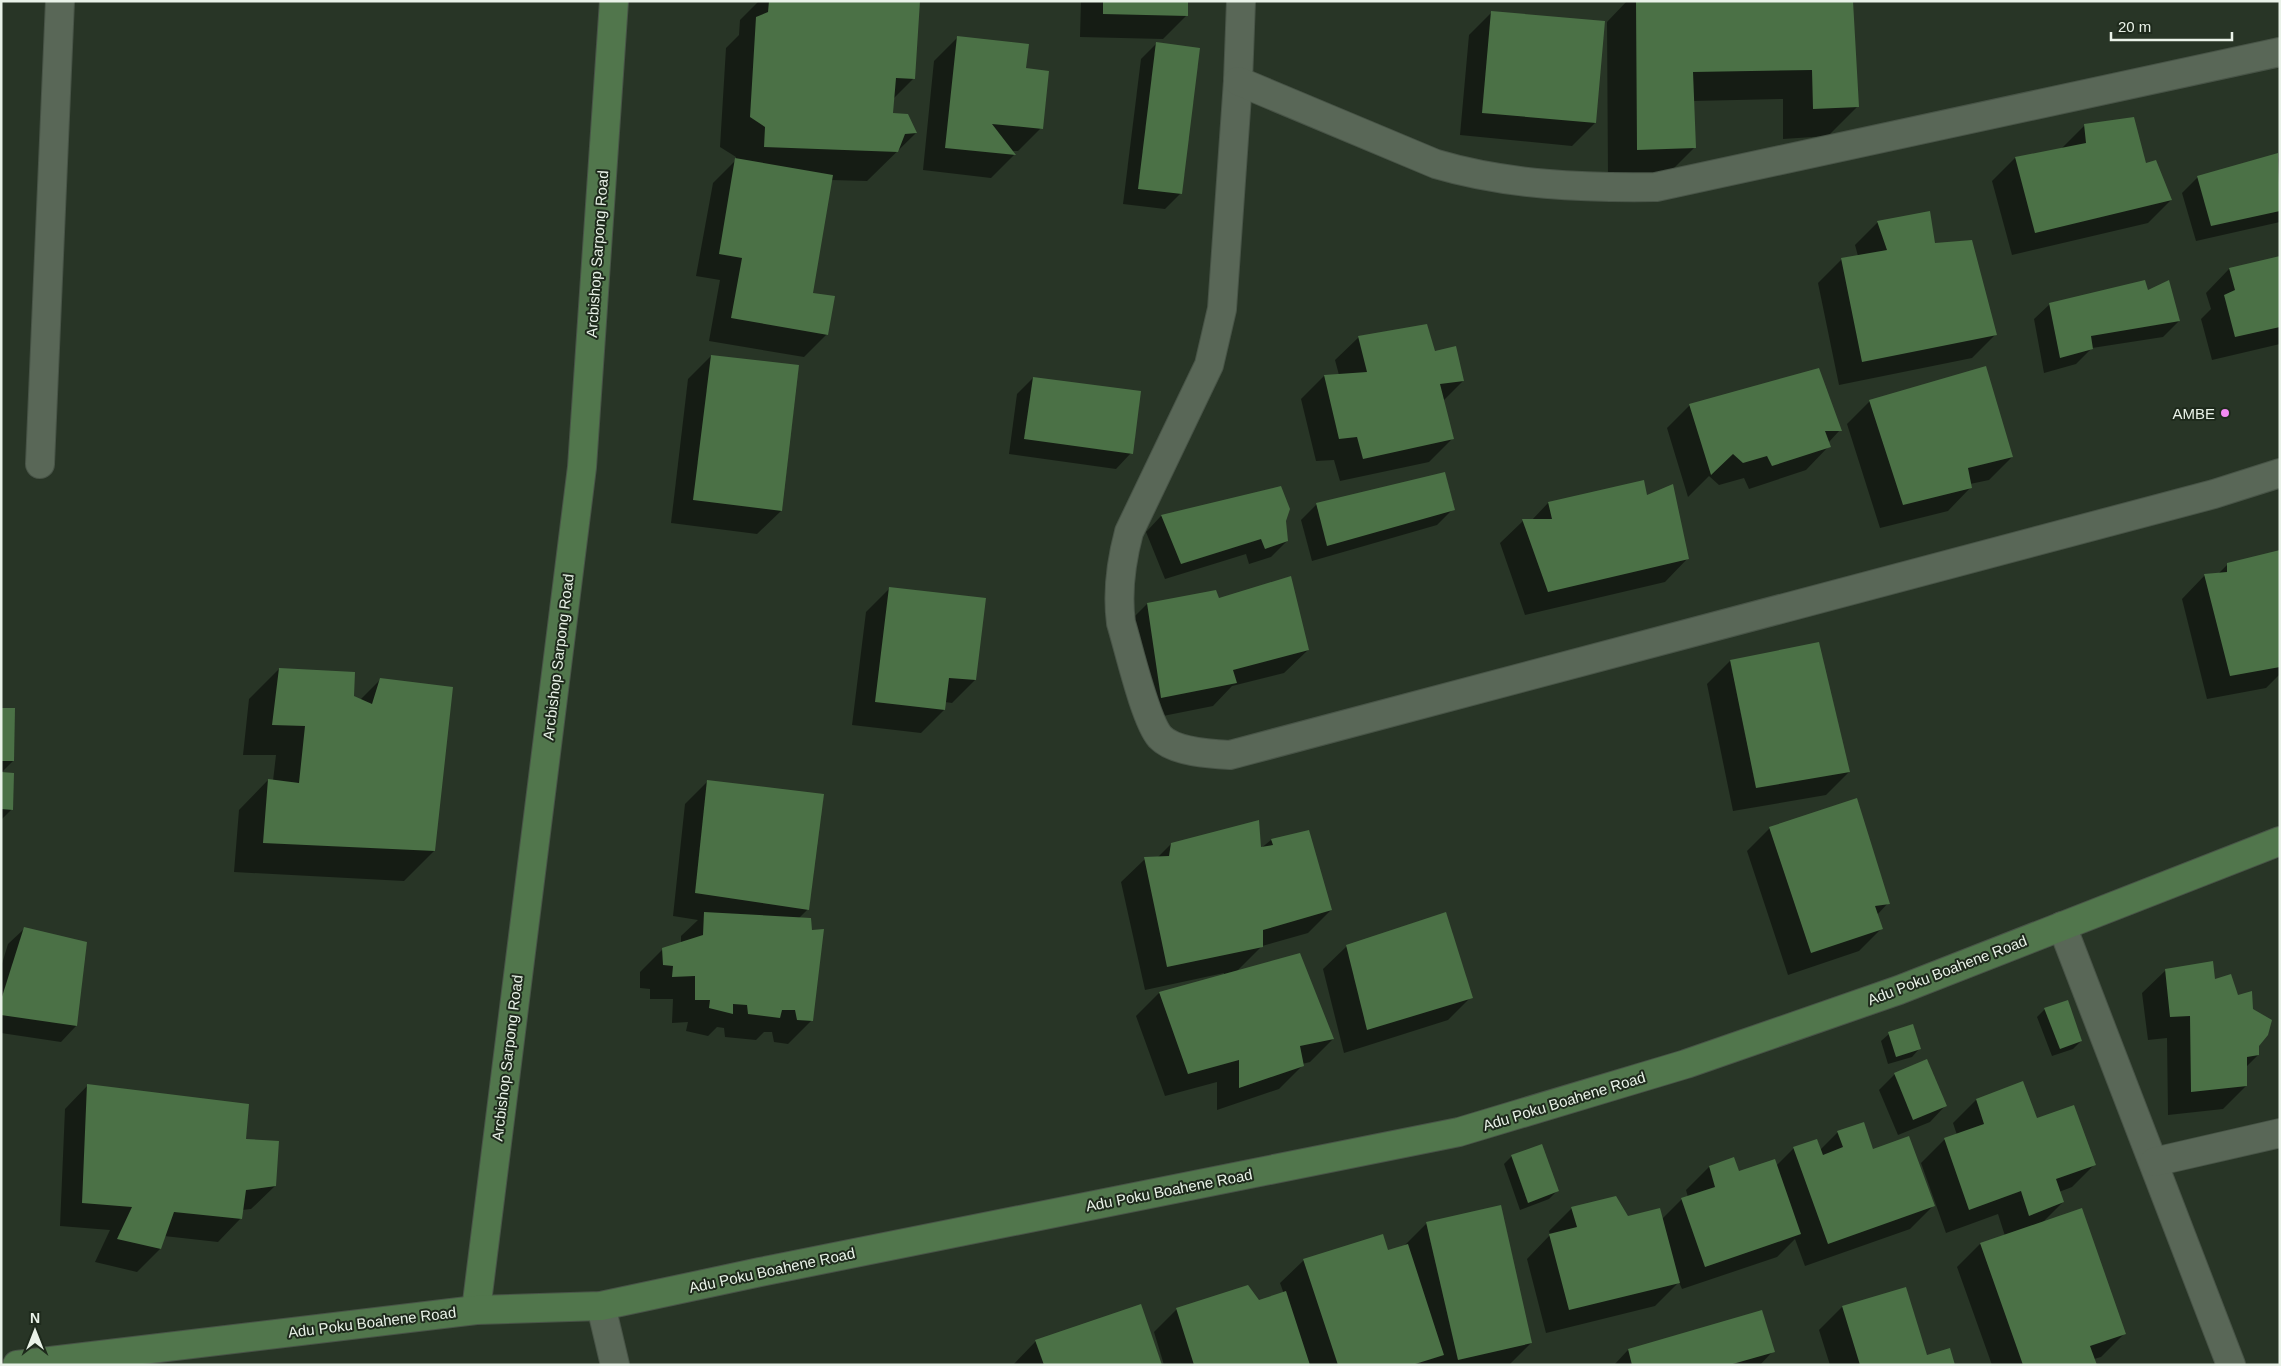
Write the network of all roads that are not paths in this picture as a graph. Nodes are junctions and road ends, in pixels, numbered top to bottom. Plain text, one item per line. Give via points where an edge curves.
1 (60, 1) edge
2 (614, 1) edge
3 (1241, 1) edge
4 (2280, 52) edge
5 (1238, 80) junction
6 (40, 464) dead end
7 (2280, 473) edge
8 (2280, 840) edge
9 (2062, 926) junction
10 (2280, 1133) edge
11 (2154, 1162) junction
12 (601, 1306) junction
13 (476, 1310) junction
14 (18, 1365) edge
15 (615, 1365) edge
16 (2232, 1365) edge

1 - 6 street
2 - 13 street, Arcbishop Sarpong Road via 582,467
3 - 5 street
4 - 5 street via 1656,186 1589,188 1468,174 1436,164
5 - 7 street via 1222,309 1209,365 1129,532 1122,558 1121,623 1150,720 1161,738 1181,748 1230,755
8 - 9 street, Adu Poku Boahene Road
9 - 11 street
9 - 12 street, Adu Poku Boahene Road via 1899,990 1686,1064 1459,1132
10 - 11 street
11 - 16 street
12 - 13 street, Adu Poku Boahene Road
12 - 15 street
13 - 14 street, Adu Poku Boahene Road

